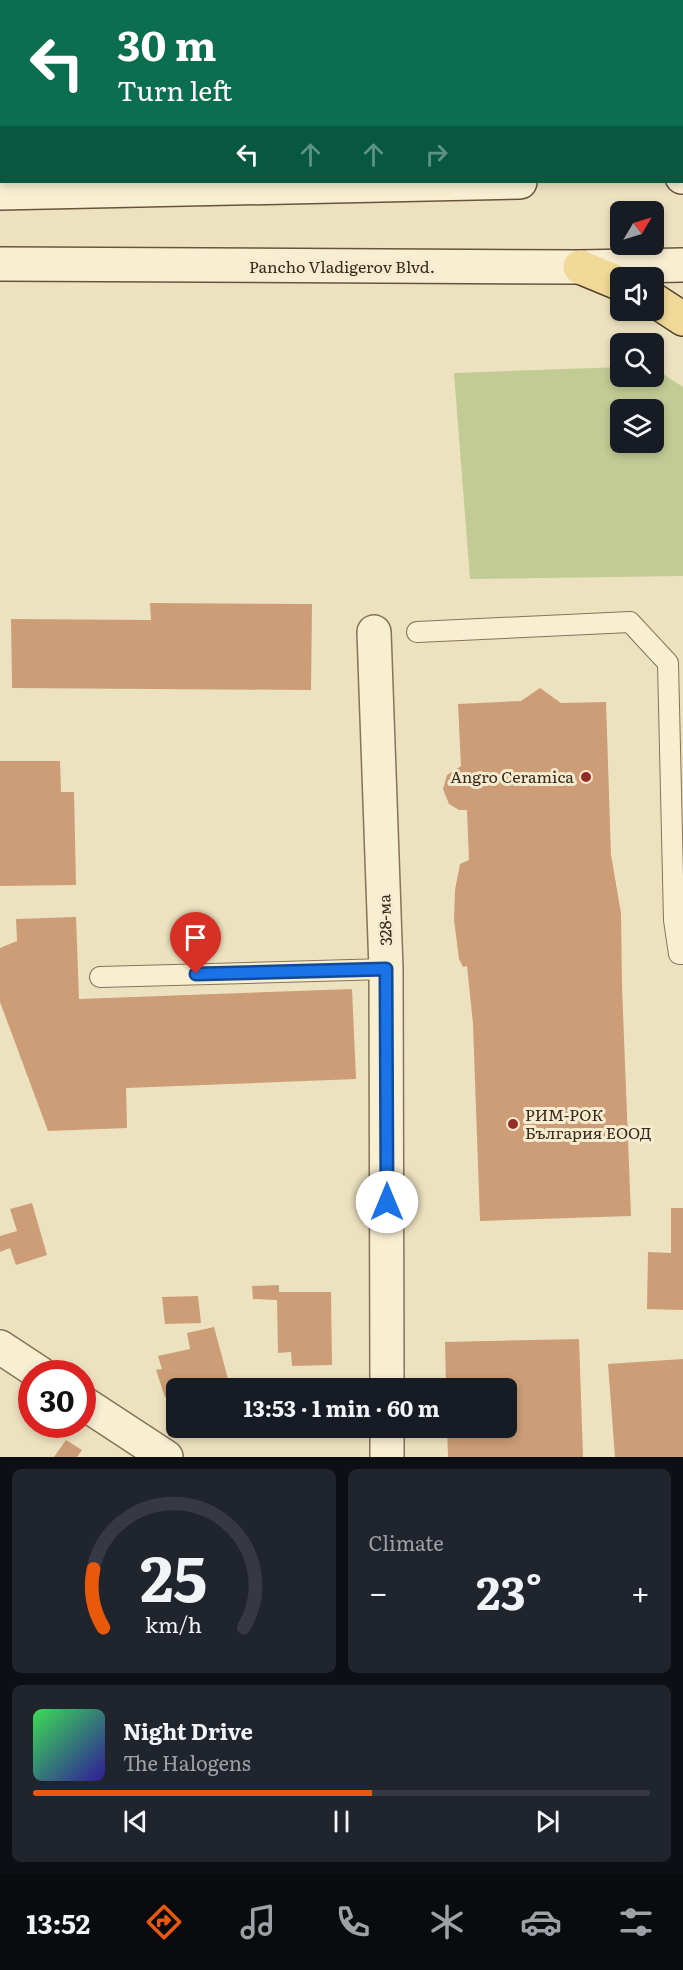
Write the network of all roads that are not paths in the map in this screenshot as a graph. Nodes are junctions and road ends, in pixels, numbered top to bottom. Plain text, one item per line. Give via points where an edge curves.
1 (473, 183) edge
2 (0, 193) edge
3 (0, 264) edge
4 (683, 265) edge
5 (580, 267) junction
6 (610, 279) edge
7 (664, 307) edge
8 (683, 320) edge
9 (374, 632) dead end
10 (417, 632) dead end
11 (679, 920) edge
12 (683, 954) edge
13 (386, 969) junction
14 (100, 977) dead end
15 (0, 1347) edge
16 (20, 1360) edge
17 (387, 1378) edge
18 (96, 1411) edge
19 (387, 1438) edge
20 (166, 1457) edge
21 (387, 1457) edge

1 - 2 main road
3 - 5 main road, Pancho Vladigerov Blvd.
4 - 5 main road, Pancho Vladigerov Blvd.
5 - 6 main road
7 - 8 main road
9 - 13 main road, 328-ма
10 - 11 lane via 630,622 668,663
11 - 12 lane via 679,954
13 - 14 lane
13 - 17 main road, 328-ма
15 - 16 main road
18 - 20 main road
19 - 21 main road

